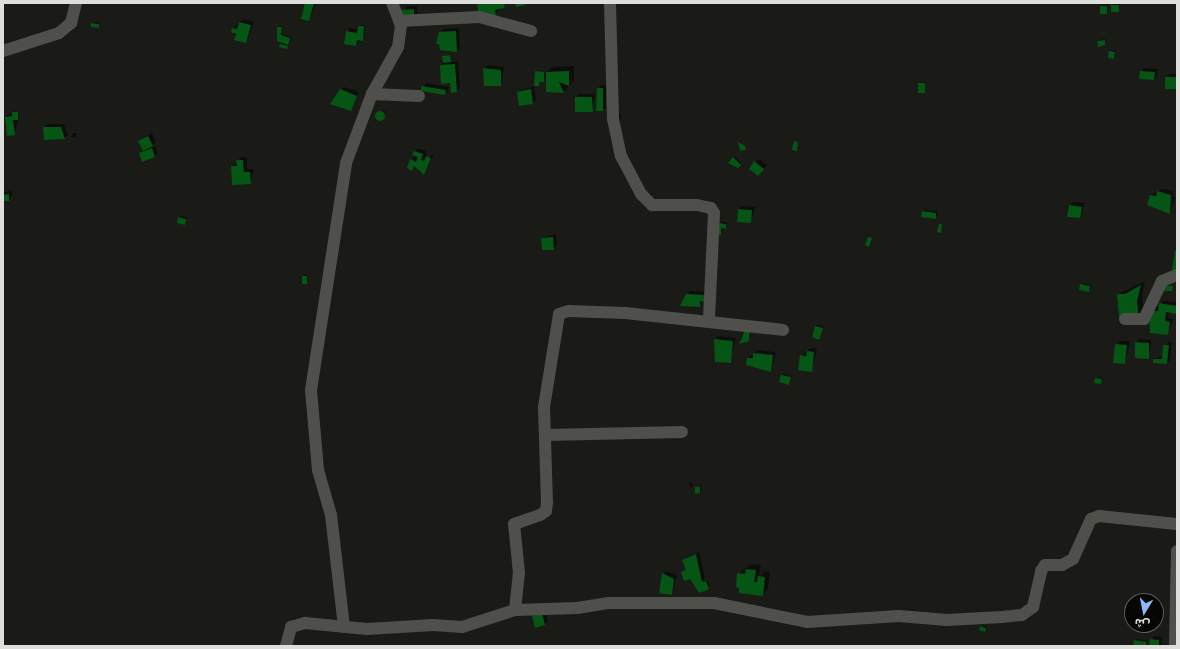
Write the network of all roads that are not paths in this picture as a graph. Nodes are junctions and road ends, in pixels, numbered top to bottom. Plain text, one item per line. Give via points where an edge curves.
1 (76, 3) edge
2 (392, 3) edge
3 (610, 3) edge
4 (399, 21) junction
5 (531, 31) dead end
6 (3, 51) edge
7 (372, 94) junction
8 (418, 96) dead end
9 (1177, 275) edge
10 (709, 320) junction
11 (1125, 320) dead end
12 (783, 330) dead end
13 (682, 432) dead end
14 (545, 435) junction
15 (1177, 524) edge
16 (1177, 551) edge
17 (515, 610) junction
18 (344, 627) junction
19 (1176, 633) edge
20 (286, 646) edge
21 (1175, 646) edge

1 - 6 street via 71,23 59,33
2 - 4 street
3 - 10 street via 613,119 621,156 640,194 652,205 697,205 710,208 714,213
4 - 5 street via 479,17
4 - 7 street via 401,34 394,58
7 - 8 street
7 - 18 street via 346,163 311,390 318,470 331,515
9 - 11 street via 1162,281 1144,319
10 - 12 street
10 - 14 street via 569,311 559,314 544,407
13 - 14 street
14 - 17 street via 546,511 514,524 519,573
15 - 17 street via 1099,516 1091,519 1073,559 1062,565 1045,565 1041,571 1034,607 1022,614 1002,617 946,620 899,616 807,622 714,603 638,602
16 - 19 street
17 - 18 street via 462,627 433,624
18 - 20 street via 305,623 291,627
19 - 21 street

